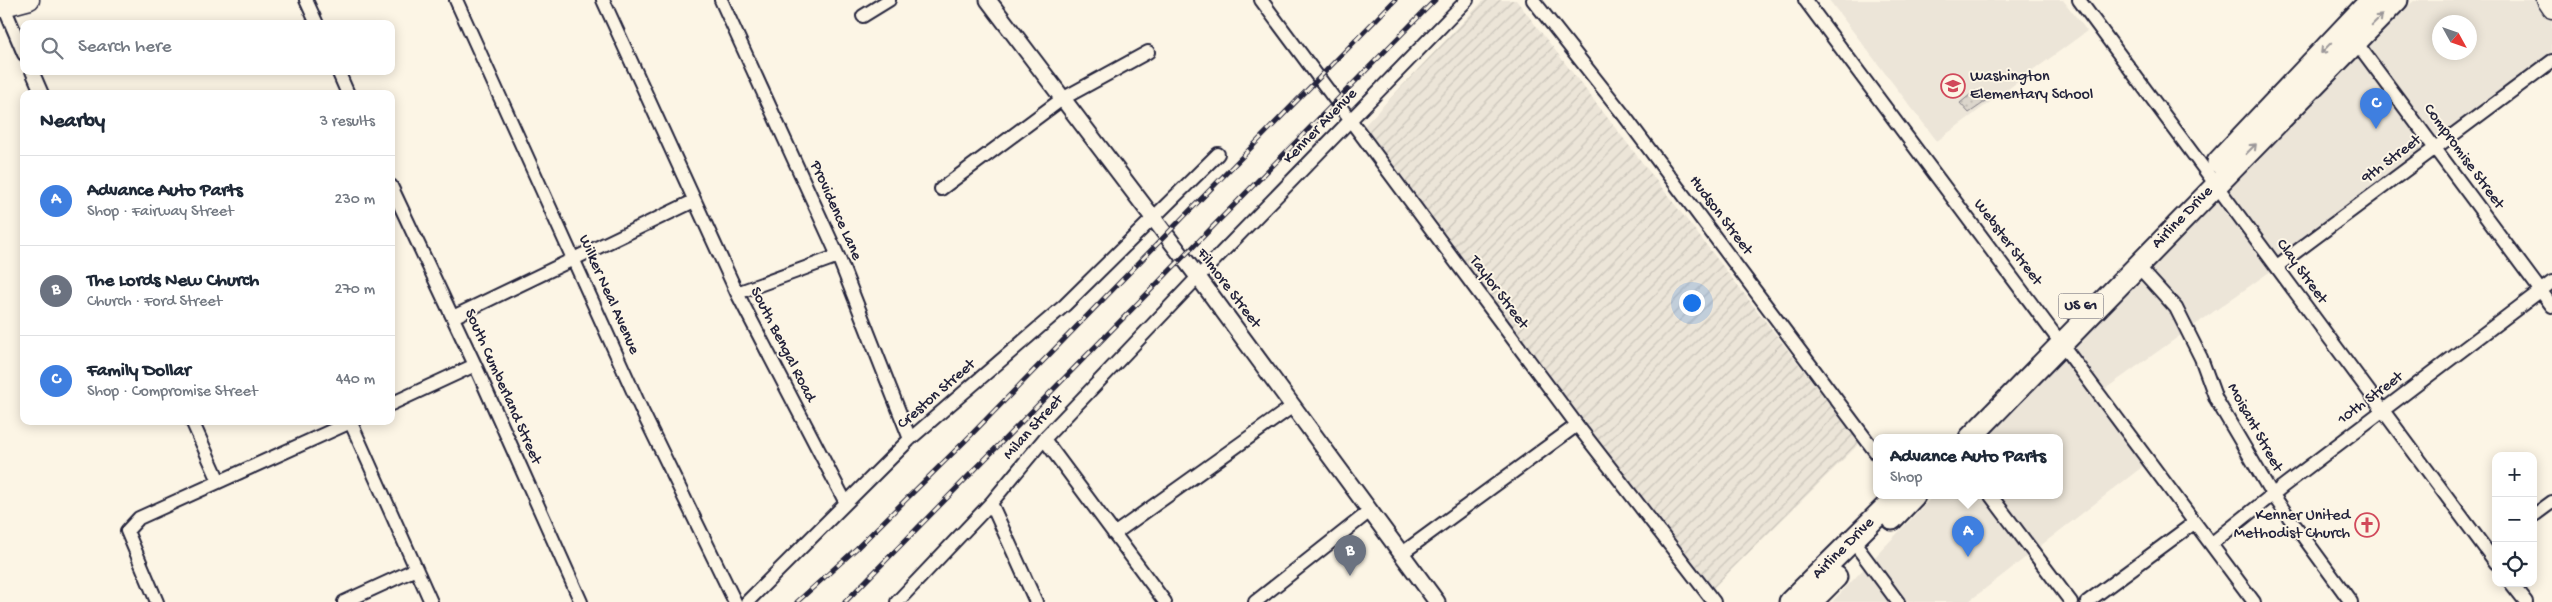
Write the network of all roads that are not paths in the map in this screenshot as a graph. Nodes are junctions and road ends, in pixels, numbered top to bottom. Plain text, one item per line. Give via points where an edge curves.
1 (30, 0) edge
2 (306, 0) edge
3 (456, 0) edge
4 (603, 0) edge
5 (721, 0) edge
6 (889, 0) edge
7 (988, 0) edge
8 (1261, 0) edge
9 (1467, 0) edge
10 (1534, 0) edge
11 (1805, 0) edge
12 (2079, 0) edge
13 (2371, 0) edge
14 (2397, 0) edge
15 (2546, 0) edge
16 (1, 5) edge
17 (2552, 9) edge
18 (863, 16) dead end
19 (315, 20) edge
20 (2350, 35) junction
21 (20, 45) edge
22 (1148, 52) dead end
23 (2552, 62) edge
24 (34, 75) edge
25 (340, 75) edge
26 (40, 90) edge
27 (346, 90) edge
28 (1062, 99) junction
29 (1350, 120) junction
30 (2436, 147) junction
31 (1218, 154) dead end
32 (2212, 178) junction
33 (941, 189) dead end
34 (395, 194) edge
35 (694, 201) junction
36 (1153, 218) junction
37 (838, 256) junction
38 (573, 258) junction
39 (2137, 265) junction
40 (2277, 266) junction
41 (1198, 277) junction
42 (2552, 282) edge
43 (2540, 290) junction
44 (737, 293) junction
45 (2552, 306) edge
46 (453, 317) junction
47 (2058, 338) junction
48 (475, 365) junction
49 (395, 402) edge
50 (1293, 406) junction
51 (2382, 410) junction
52 (194, 425) edge
53 (345, 425) edge
54 (353, 425) edge
55 (1577, 426) junction
56 (1957, 434) edge
57 (1974, 434) edge
58 (910, 438) junction
59 (1044, 439) junction
60 (1873, 449) edge
61 (219, 482) junction
62 (2272, 494) junction
63 (1905, 499) edge
64 (1993, 499) edge
65 (2552, 502) edge
66 (846, 503) junction
67 (991, 503) junction
68 (1370, 511) junction
69 (2537, 513) edge
70 (2194, 523) junction
71 (1114, 534) junction
72 (2211, 544) junction
73 (1857, 546) junction
74 (2491, 547) edge
75 (1401, 554) junction
76 (416, 569) junction
77 (2514, 587) edge
78 (157, 602) edge
79 (344, 602) edge
80 (431, 602) edge
81 (581, 602) edge
82 (735, 602) edge
83 (747, 602) edge
84 (897, 602) edge
85 (1036, 602) edge
86 (1165, 602) edge
87 (1255, 602) edge
88 (1437, 602) edge
89 (1714, 602) edge
90 (1790, 602) edge
91 (1811, 602) edge
92 (1898, 602) edge
93 (2071, 602) edge
94 (2087, 602) edge
95 (2254, 602) edge
96 (2351, 602) edge
97 (2526, 602) edge

1 - 16 main road
2 - 19 street
3 - 38 street, Wilker Neal Avenue
4 - 35 street, South Bengal Road
5 - 37 street, Providence Lane
6 - 18 street
7 - 28 street, Filmore Street
8 - 29 street, Taylor Street
9 - 29 street, Kenner Avenue
10 - 60 street, Hudson Street
11 - 47 street, Webster Street
12 - 32 street, Clay Street
13 - 20 highway, Airline Drive / US 61
20 -> 14 highway, Airline Drive / US 61
15 - 17 main road
16 - 21 street
20 - 30 street, Compromise Street
20 - 32 highway, Airline Drive / US 61
22 - 28 street
23 - 30 street, 9th Street
24 - 26 street
25 - 27 street
28 - 33 street
28 - 36 street, Filmore Street
29 - 41 street, Kenner Avenue
29 - 55 street, Taylor Street
30 - 40 street, 9th Street
30 - 43 street, Compromise Street
31 - 36 street, Creston Street
32 - 39 highway, Airline Drive / US 61
32 - 40 street, Clay Street
32 - 47 highway, Airline Drive / US 61
34 - 46 street, South Cumberland Street
35 - 38 street
35 - 44 street, South Bengal Road
36 - 41 street, Filmore Street
36 - 58 street, Creston Street via 1066,305
37 - 44 street
37 - 58 street, Providence Lane
38 - 46 street
38 - 82 street, Wilker Neal Avenue via 642,411
39 - 47 highway, Airline Drive / US 61
39 - 62 street, Moisant Street via 2176,308 2201,358 2216,399
40 - 51 street, Clay Street
41 - 50 street, Filmore Street
41 - 59 street, Milan Street
42 - 43 street, 10th Street
43 - 45 street, Compromise Street
43 - 51 street, 10th Street
44 - 66 street, South Bengal Road
46 - 48 street, South Cumberland Street
47 - 56 highway, Airline Drive / US 61
47 - 57 highway, Airline Drive / US 61
47 - 70 street, Webster Street
48 - 49 street
48 - 81 street, South Cumberland Street
50 - 68 street, Filmore Street
50 - 71 street
51 - 62 street, 10th Street
51 - 74 street, Clay Street
52 - 61 street
53 - 61 street
54 - 76 street
55 - 75 street
55 - 89 street, Taylor Street
58 - 66 street, Creston Street
59 - 67 street, Milan Street
59 - 71 street
61 - 78 street via 139,518 127,531
62 - 72 street, 10th Street
62 - 96 street, Moisant Street
63 - 73 highway, Airline Drive
64 - 93 street
65 - 69 street
66 - 83 street, Creston Street
67 - 84 street, Milan Street
67 - 85 street
68 - 75 street, Filmore Street
68 - 87 street
70 - 72 street, Webster Street
70 - 94 street
71 - 86 street
72 - 95 street, Webster Street
73 - 90 highway, Airline Drive
73 - 91 highway, Airline Drive
73 - 92 street
75 - 88 street, Filmore Street
76 - 79 street
76 - 80 street
77 - 97 street

